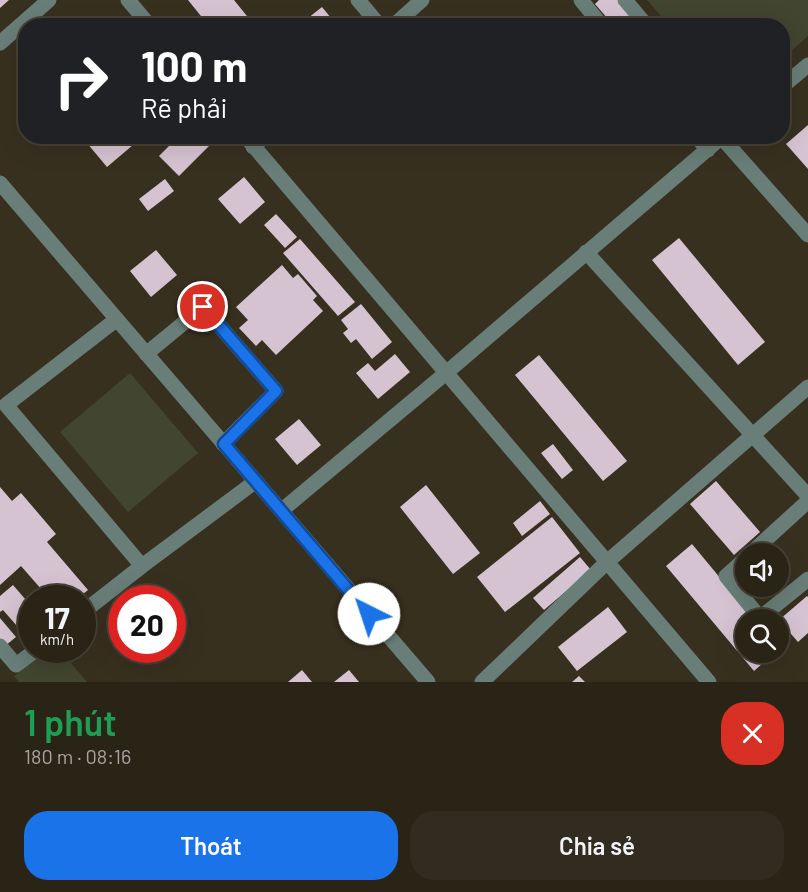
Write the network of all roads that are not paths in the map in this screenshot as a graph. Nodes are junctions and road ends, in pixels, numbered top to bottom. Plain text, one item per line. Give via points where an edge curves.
1 (49, 0) edge
2 (128, 0) edge
3 (358, 0) edge
4 (422, 0) edge
5 (581, 0) edge
6 (625, 0) edge
7 (28, 18) edge
8 (143, 18) edge
9 (373, 18) edge
10 (402, 18) edge
11 (596, 18) edge
12 (640, 18) edge
13 (18, 27) edge
14 (0, 43) edge
15 (808, 65) edge
16 (790, 80) edge
17 (257, 144) edge
18 (703, 144) edge
19 (715, 144) edge
20 (729, 144) edge
21 (708, 150) junction
22 (0, 183) edge
23 (808, 235) edge
24 (586, 252) junction
25 (117, 319) junction
26 (146, 354) junction
27 (446, 373) junction
28 (808, 387) edge
29 (3, 408) edge
30 (753, 435) junction
31 (224, 444) junction
32 (256, 481) junction
33 (808, 496) edge
34 (808, 501) edge
35 (281, 511) junction
36 (762, 543) edge
37 (607, 562) junction
38 (142, 566) junction
39 (735, 568) edge
40 (808, 579) edge
41 (735, 587) edge
42 (789, 594) edge
43 (743, 597) edge
44 (786, 597) edge
45 (96, 602) edge
46 (0, 646) edge
47 (19, 663) edge
48 (428, 682) edge
49 (482, 682) edge
50 (709, 682) edge

1 - 7 lane
2 - 8 lane
3 - 9 lane
4 - 10 lane
5 - 11 lane
6 - 12 lane
13 - 14 lane
15 - 16 lane
17 - 27 lane
18 - 21 lane
19 - 21 lane
20 - 23 lane
21 - 24 lane
22 - 25 lane
24 - 27 lane
24 - 30 lane
25 - 26 lane
25 - 29 lane
26 - 31 lane
26 - 31 lane via 203,307 276,391
27 - 35 lane
27 - 37 lane
28 - 30 lane
29 - 38 lane
30 - 33 lane
30 - 37 lane
31 - 32 lane
32 - 35 lane
32 - 38 lane
34 - 36 lane
35 - 48 lane
37 - 49 lane
37 - 50 lane
38 - 45 lane
39 - 41 lane via 726,576
40 - 42 lane
43 - 44 lane via 760,618
46 - 47 lane via 16,665

